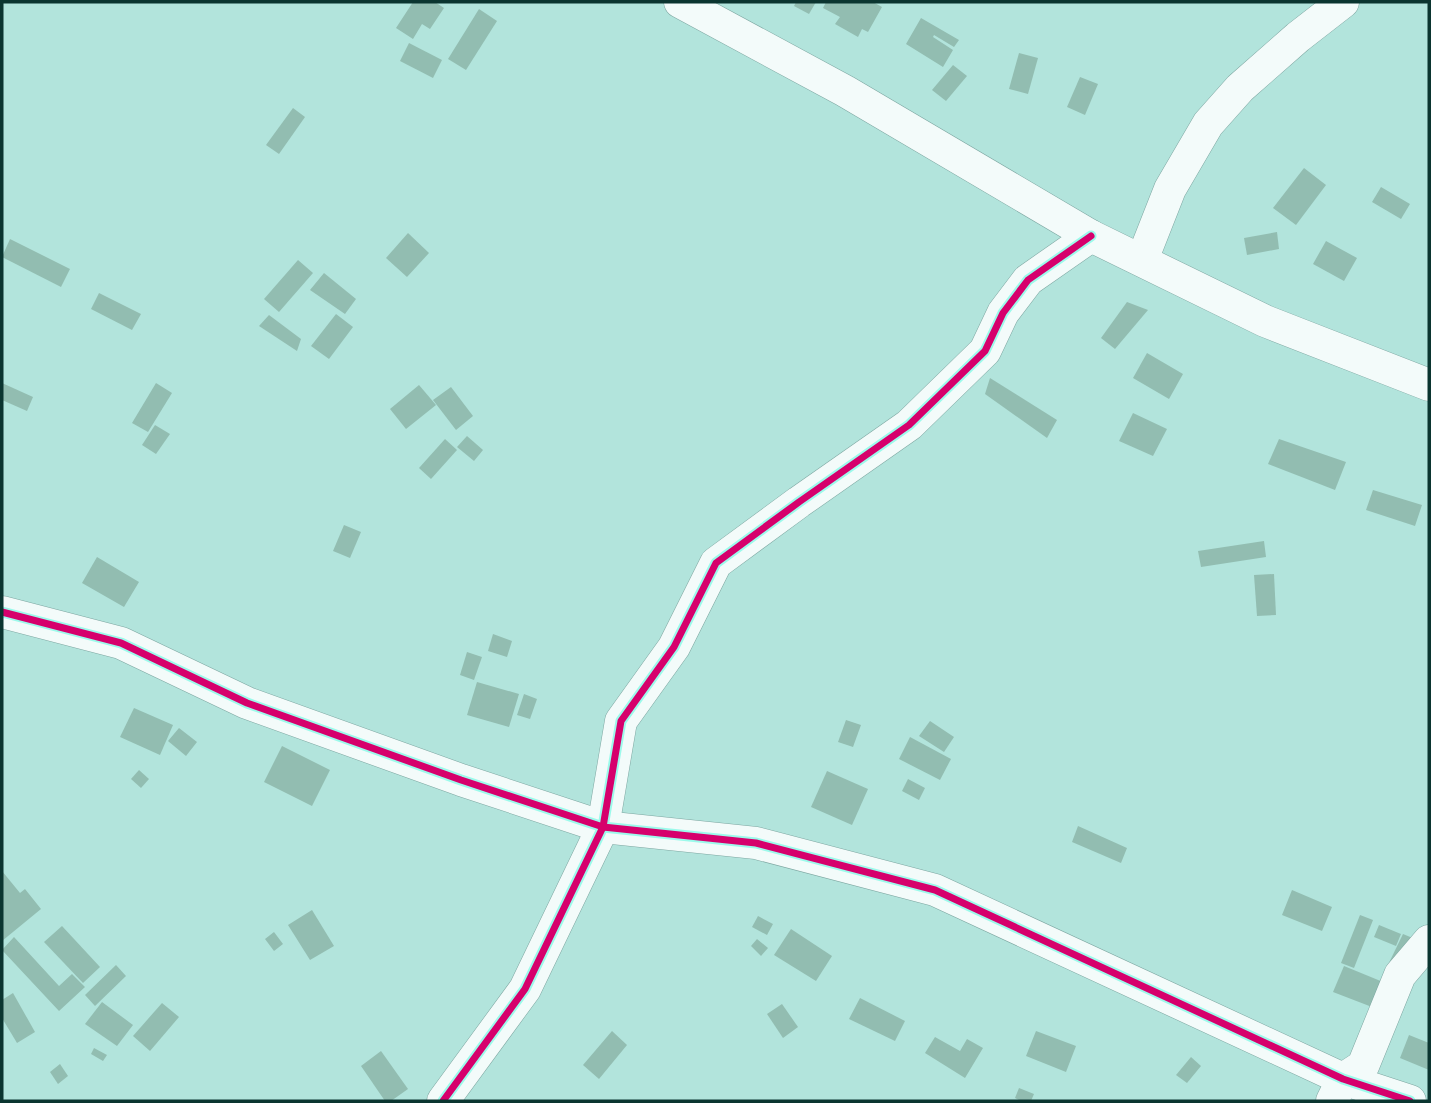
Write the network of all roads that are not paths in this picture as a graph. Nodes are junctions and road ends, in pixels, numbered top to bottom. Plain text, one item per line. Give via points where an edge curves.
1 (680, 2) edge
2 (1343, 2) edge
3 (1091, 236) junction
4 (1142, 260) junction
5 (1429, 385) edge
6 (2, 612) edge
7 (603, 827) junction
8 (1429, 941) edge
9 (1337, 1090) edge
10 (443, 1101) edge
11 (1410, 1101) edge

1 - 3 street via 845,91
2 - 4 street via 1297,37 1208,124 1170,190
3 - 4 street
3 - 7 street via 1028,280 1003,313 985,351 909,425 716,563 674,647 621,721
4 - 5 street via 1265,321
6 - 7 street via 121,643 247,703
7 - 9 street via 756,844 934,890
7 - 10 street via 525,989
8 - 9 street via 1400,975 1363,1066
9 - 11 street

